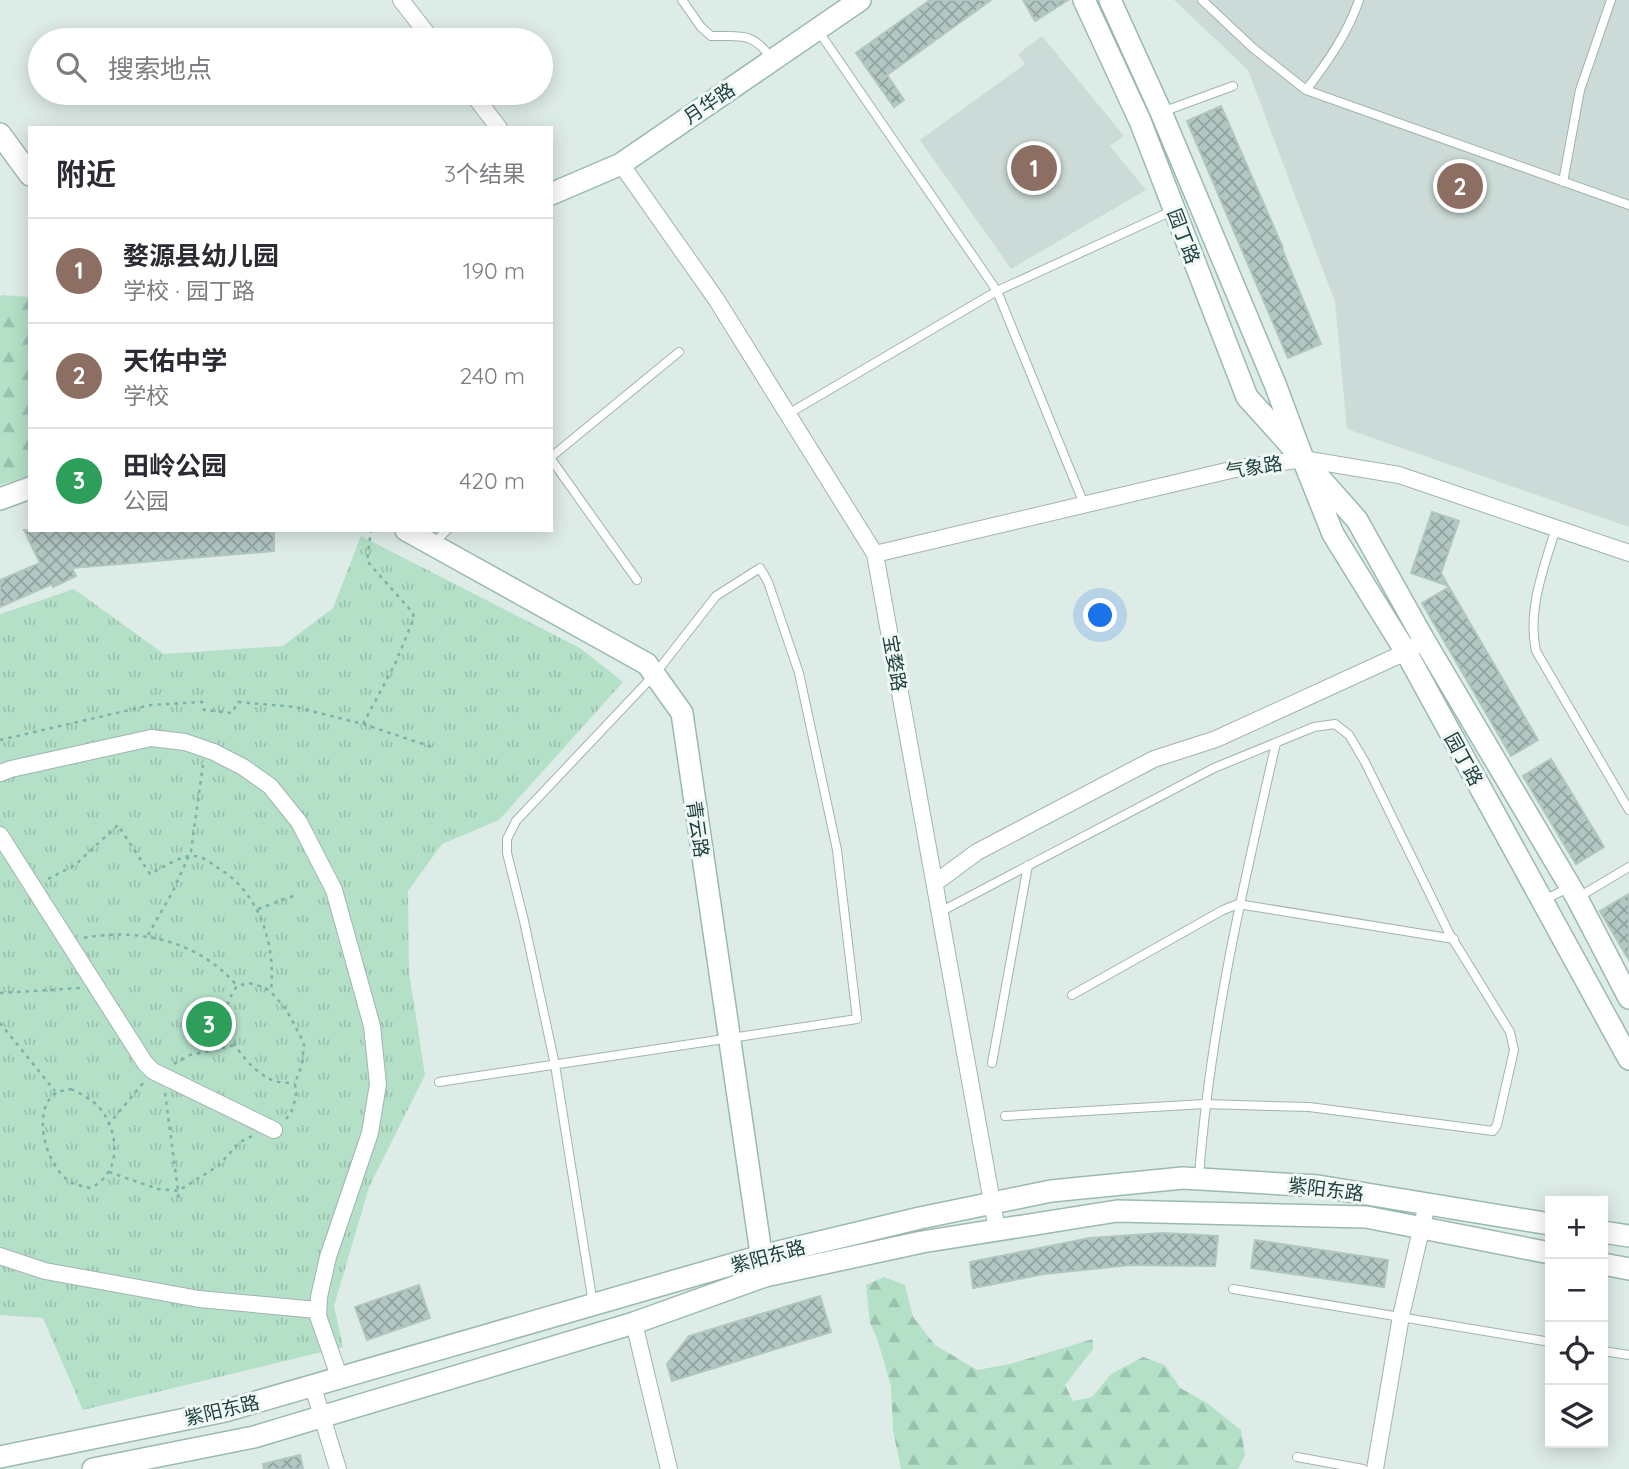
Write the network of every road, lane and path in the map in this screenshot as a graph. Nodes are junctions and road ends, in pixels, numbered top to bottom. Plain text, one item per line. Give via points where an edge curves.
1 (401, 0) edge
2 (682, 0) edge
3 (859, 0) edge
4 (1084, 0) edge
5 (1110, 0) edge
6 (1202, 0) edge
7 (1359, 0) edge
8 (1611, 0) edge
9 (423, 28) edge
10 (817, 29) junction
11 (772, 60) junction
12 (1233, 86) dead end
13 (1306, 90) junction
14 (481, 105) edge
15 (1161, 112) junction
16 (1140, 121) junction
17 (497, 126) edge
18 (0, 134) edge
19 (621, 164) junction
20 (28, 172) edge
21 (1563, 182) junction
22 (553, 193) edge
23 (1629, 205) edge
24 (1174, 210) junction
25 (997, 291) junction
26 (679, 352) dead end
27 (788, 414) junction
28 (553, 456) edge
29 (1303, 459) junction
30 (553, 461) edge
31 (28, 489) edge
32 (0, 499) edge
33 (1084, 504) junction
34 (1556, 528) junction
35 (371, 532) edge
36 (416, 532) edge
37 (440, 537) edge
38 (1629, 553) edge
39 (875, 554) junction
40 (637, 580) dead end
41 (1424, 640) junction
42 (1406, 653) junction
43 (654, 674) junction
44 (363, 724) junction
45 (0, 740) edge
46 (1276, 743) junction
47 (204, 748) junction
48 (435, 748) dead end
49 (0, 773) edge
50 (1629, 810) edge
51 (0, 835) edge
52 (189, 856) junction
53 (1028, 865) junction
54 (1629, 867) edge
55 (935, 883) junction
56 (33, 887) junction
57 (1574, 892) junction
58 (296, 895) dead end
59 (1542, 901) junction
60 (1238, 905) junction
61 (258, 909) junction
62 (940, 912) junction
63 (148, 935) junction
64 (1454, 939) junction
65 (67, 941) junction
66 (237, 986) junction
67 (97, 988) junction
68 (270, 991) junction
69 (0, 993) edge
70 (1072, 995) dead end
71 (1629, 998) edge
72 (0, 1023) edge
73 (729, 1038) junction
74 (236, 1045) junction
75 (1629, 1059) edge
76 (992, 1063) dead end
77 (555, 1065) junction
78 (158, 1073) junction
79 (439, 1082) dead end
80 (295, 1083) junction
81 (55, 1091) junction
82 (1204, 1104) junction
83 (1005, 1116) dead end
84 (108, 1125) junction
85 (274, 1130) junction
86 (109, 1172) junction
87 (1199, 1179) junction
88 (178, 1191) junction
89 (179, 1198) dead end
90 (993, 1203) junction
91 (1427, 1204) junction
92 (1545, 1223) edge
93 (1420, 1227) junction
94 (998, 1230) junction
95 (1608, 1233) edge
96 (1629, 1236) edge
97 (1545, 1253) edge
98 (0, 1256) edge
99 (1608, 1265) edge
100 (763, 1266) junction
101 (1629, 1269) edge
102 (1233, 1289) dead end
103 (594, 1306) junction
104 (317, 1310) junction
105 (1401, 1316) junction
106 (634, 1324) junction
107 (1545, 1341) edge
108 (1608, 1352) edge
109 (1629, 1355) edge
110 (340, 1379) junction
111 (313, 1387) junction
112 (323, 1416) junction
113 (0, 1457) edge
114 (1297, 1457) dead end
115 (93, 1469) edge
116 (338, 1469) edge
117 (669, 1469) edge
118 (1363, 1469) edge
119 (1375, 1469) edge

1 - 9 street
2 - 11 lane via 711,36 749,37 759,41
3 - 10 main road, 月华路
4 - 16 main road, 园丁路
5 - 15 main road, 园丁路
6 - 13 lane
7 - 13 lane via 1324,67
8 - 21 lane via 1580,90
10 - 11 main road, 月华路
10 - 25 lane
11 - 19 main road, 月华路
12 - 15 lane
13 - 21 lane
14 - 17 street
15 - 16 lane
15 - 29 main road, 园丁路
16 - 24 main road, 园丁路
18 - 20 main road
19 - 22 main road, 月华路
19 - 27 street, 宝婺路 via 716,299
21 - 23 lane
24 - 25 lane
24 - 29 main road, 园丁路 via 1247,397
25 - 27 lane
25 - 33 lane
26 - 28 lane
27 - 39 street, 宝婺路
29 - 33 street, 气象路 via 1235,469
29 - 34 street, 气象路 via 1399,475
29 - 41 main road, 园丁路 via 1357,520
29 - 42 main road, 园丁路 via 1333,534
30 - 40 lane
31 - 32 main road
33 - 39 street, 气象路
34 - 38 street, 气象路
34 - 50 lane via 1538,586 1536,651
35 - 44 path via 367,561 414,618
36 - 37 main road, 青云路
37 - 43 main road, 青云路 via 647,664
39 - 55 street, 宝婺路
41 - 42 street
41 - 57 main road, 园丁路
42 - 55 street via 1216,739 1154,759 978,852
42 - 59 main road, 园丁路
43 - 73 main road, 青云路 via 681,713
43 - 73 lane via 716,596 760,568 802,687 837,850 857,1019
43 - 77 lane via 516,821 507,839
44 - 45 path via 295,707 238,702 232,713 204,710 202,702 150,705
44 - 48 path
46 - 53 lane via 1214,768
46 - 60 lane
46 - 64 lane via 1314,727 1335,724 1349,735
47 - 49 street via 151,738
47 - 52 path
47 - 104 street via 270,786 299,822 334,890 372,1026 379,1084 370,1133 328,1257
51 - 56 street
52 - 56 path via 150,874 118,825 75,865
52 - 61 path via 199,856 224,871
52 - 63 path
53 - 62 lane
53 - 76 lane
54 - 57 lane
55 - 62 street, 宝婺路
56 - 65 street
57 - 59 lane
57 - 71 main road, 园丁路
58 - 61 path
59 - 75 main road, 园丁路
60 - 64 lane
60 - 70 lane via 1223,909
60 - 82 lane
61 - 68 path via 273,971
62 - 90 street, 宝婺路
63 - 65 path
63 - 66 path via 206,960
64 - 82 lane via 1510,1032 1514,1049 1493,1131 1309,1107
65 - 67 street
66 - 68 path via 248,983
66 - 74 path via 226,1016
67 - 69 path
67 - 78 street via 145,1063
68 - 80 path via 286,1009 304,1043
72 - 81 path
73 - 77 lane
73 - 100 main road, 青云路
74 - 78 path via 190,1055
74 - 80 path via 269,1079
77 - 79 lane
77 - 103 lane
78 - 84 path
78 - 85 street
78 - 88 path
80 - 85 path via 291,1112
81 - 84 path via 71,1089 87,1097
81 - 86 path via 46,1102 42,1119 54,1166 70,1182 90,1188 102,1183
82 - 83 lane
82 - 87 lane
84 - 86 path via 114,1158
85 - 88 path via 267,1137 254,1134 240,1142 218,1166
86 - 88 path
87 - 90 main road, 紫阳东路 via 1051,1191
87 - 91 main road, 紫阳东路 via 1318,1186
88 - 89 path
90 - 94 street, 宝婺路
90 - 100 main road, 紫阳东路
91 - 92 main road, 紫阳东路
91 - 93 street
93 - 94 main road, 紫阳东路 via 1366,1217 1117,1211
93 - 97 main road, 紫阳东路
93 - 105 street
94 - 100 main road, 紫阳东路
95 - 96 main road
98 - 104 street via 45,1271 199,1299
99 - 101 main road
100 - 103 main road, 紫阳东路
100 - 106 main road, 紫阳东路
102 - 105 lane
103 - 110 main road, 紫阳东路
104 - 110 street
105 - 107 lane
105 - 119 street
106 - 112 main road, 紫阳东路
106 - 117 street
108 - 109 lane
110 - 111 main road, 紫阳东路
111 - 112 street
111 - 113 main road, 紫阳东路 via 225,1411
112 - 115 main road, 紫阳东路 via 254,1437
112 - 116 street
114 - 118 lane

